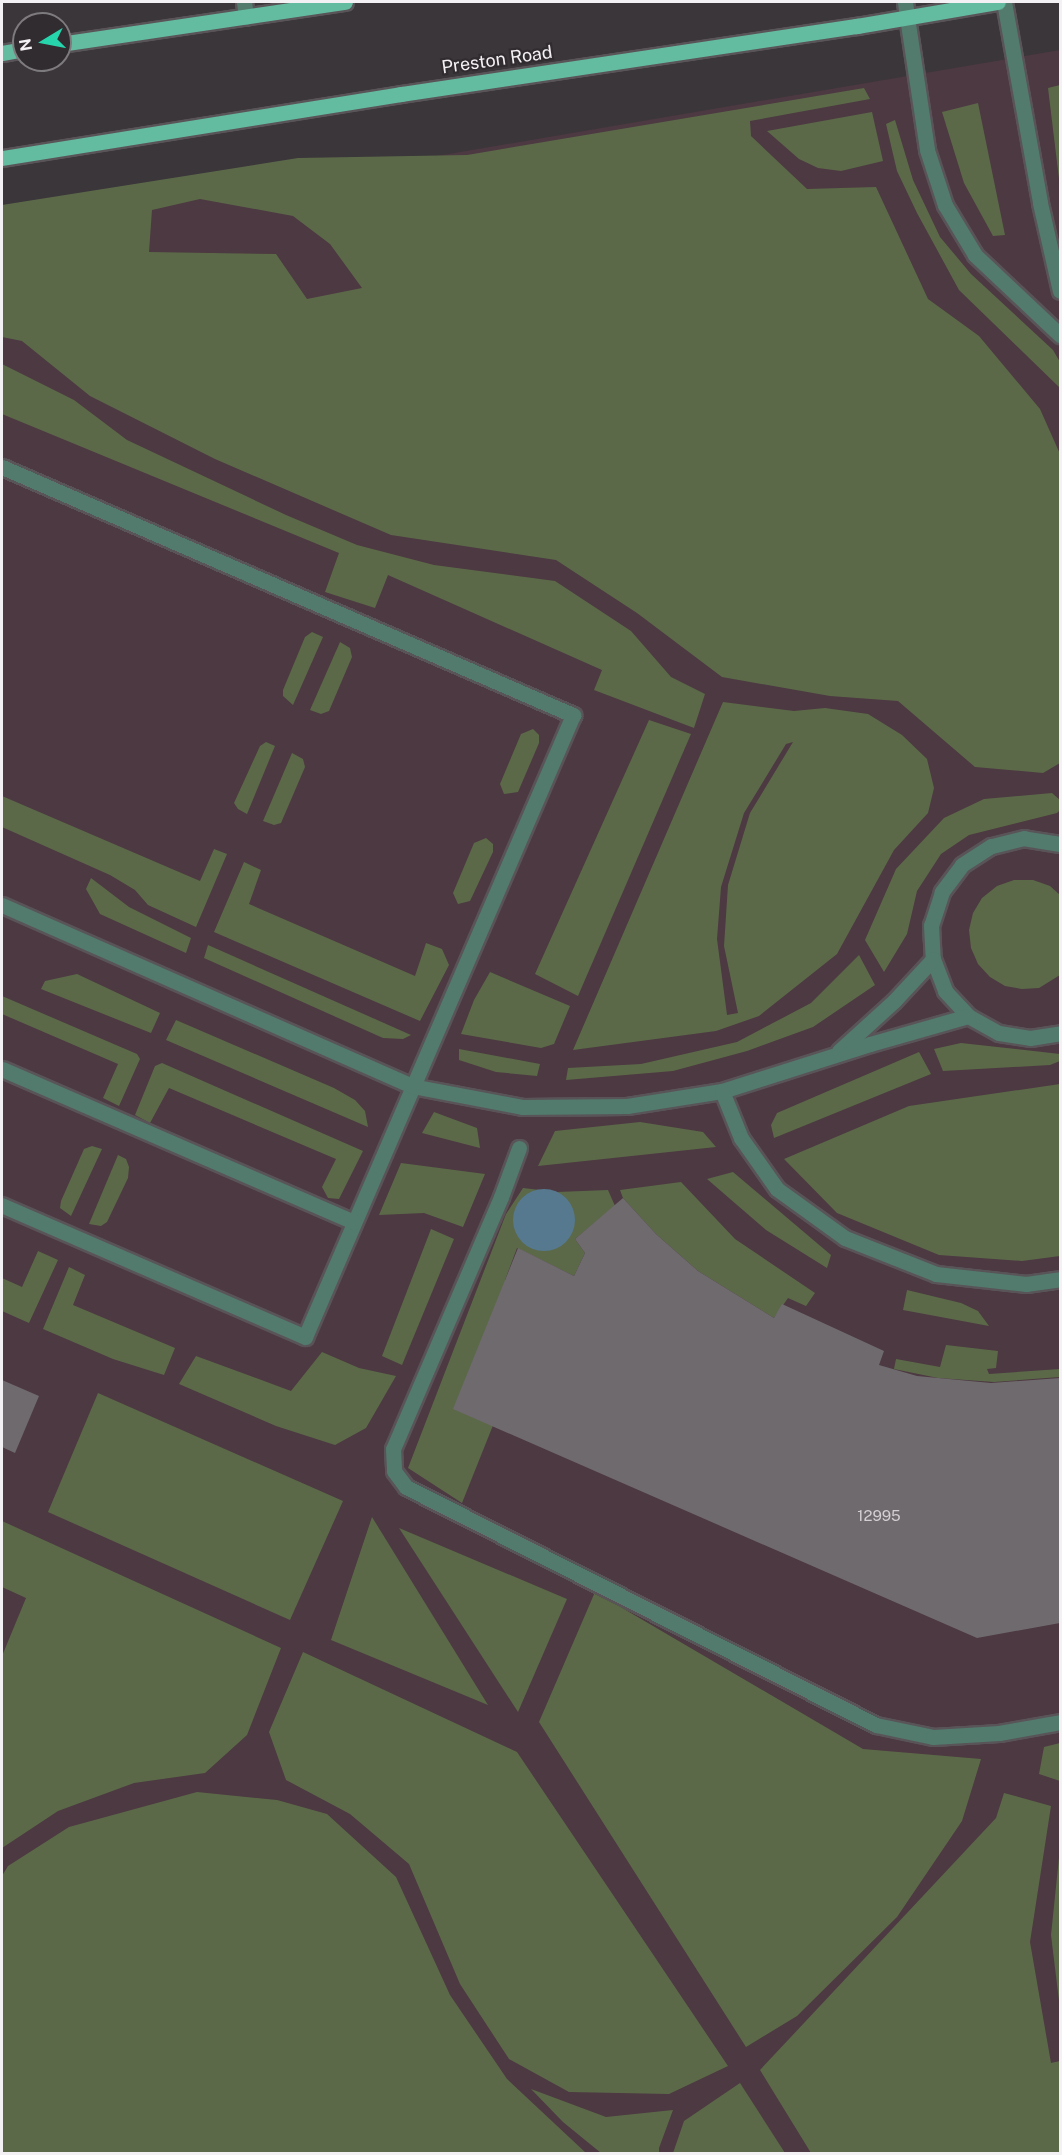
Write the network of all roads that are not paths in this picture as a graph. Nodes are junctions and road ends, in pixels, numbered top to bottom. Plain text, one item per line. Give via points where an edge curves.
1 (345, 2) edge
2 (904, 2) edge
3 (998, 2) edge
4 (1004, 2) edge
5 (245, 9) edge
6 (907, 17) junction
7 (72, 42) edge
8 (2, 158) edge
9 (1060, 291) edge
10 (1060, 335) edge
11 (2, 466) edge
12 (1060, 843) edge
13 (2, 905) edge
14 (933, 959) junction
15 (968, 1016) junction
16 (1060, 1033) edge
17 (831, 1058) junction
18 (2, 1069) edge
19 (412, 1086) junction
20 (722, 1091) junction
21 (519, 1148) dead end
22 (2, 1205) edge
23 (354, 1222) junction
24 (1060, 1279) edge
25 (1060, 1722) edge

1 - 5 main road
2 - 6 street
3 - 6 main road, Preston Road
4 - 9 street
5 - 7 main road
6 - 8 main road, Preston Road
6 - 10 street via 927,150 945,205 975,255
11 - 19 street via 573,715
12 - 14 street via 1024,838 991,846 962,865 942,892 931,925
13 - 19 street
14 - 15 street via 945,991
14 - 17 street
15 - 16 street via 999,1033 1030,1038
15 - 17 street
17 - 20 street
18 - 23 street
19 - 20 street via 522,1107 627,1106
19 - 23 street
20 - 24 street via 741,1138 777,1188 845,1238 936,1274 1026,1284
21 - 25 street via 393,1449 394,1471 406,1486 876,1725 933,1737 999,1733
22 - 23 street via 305,1337

